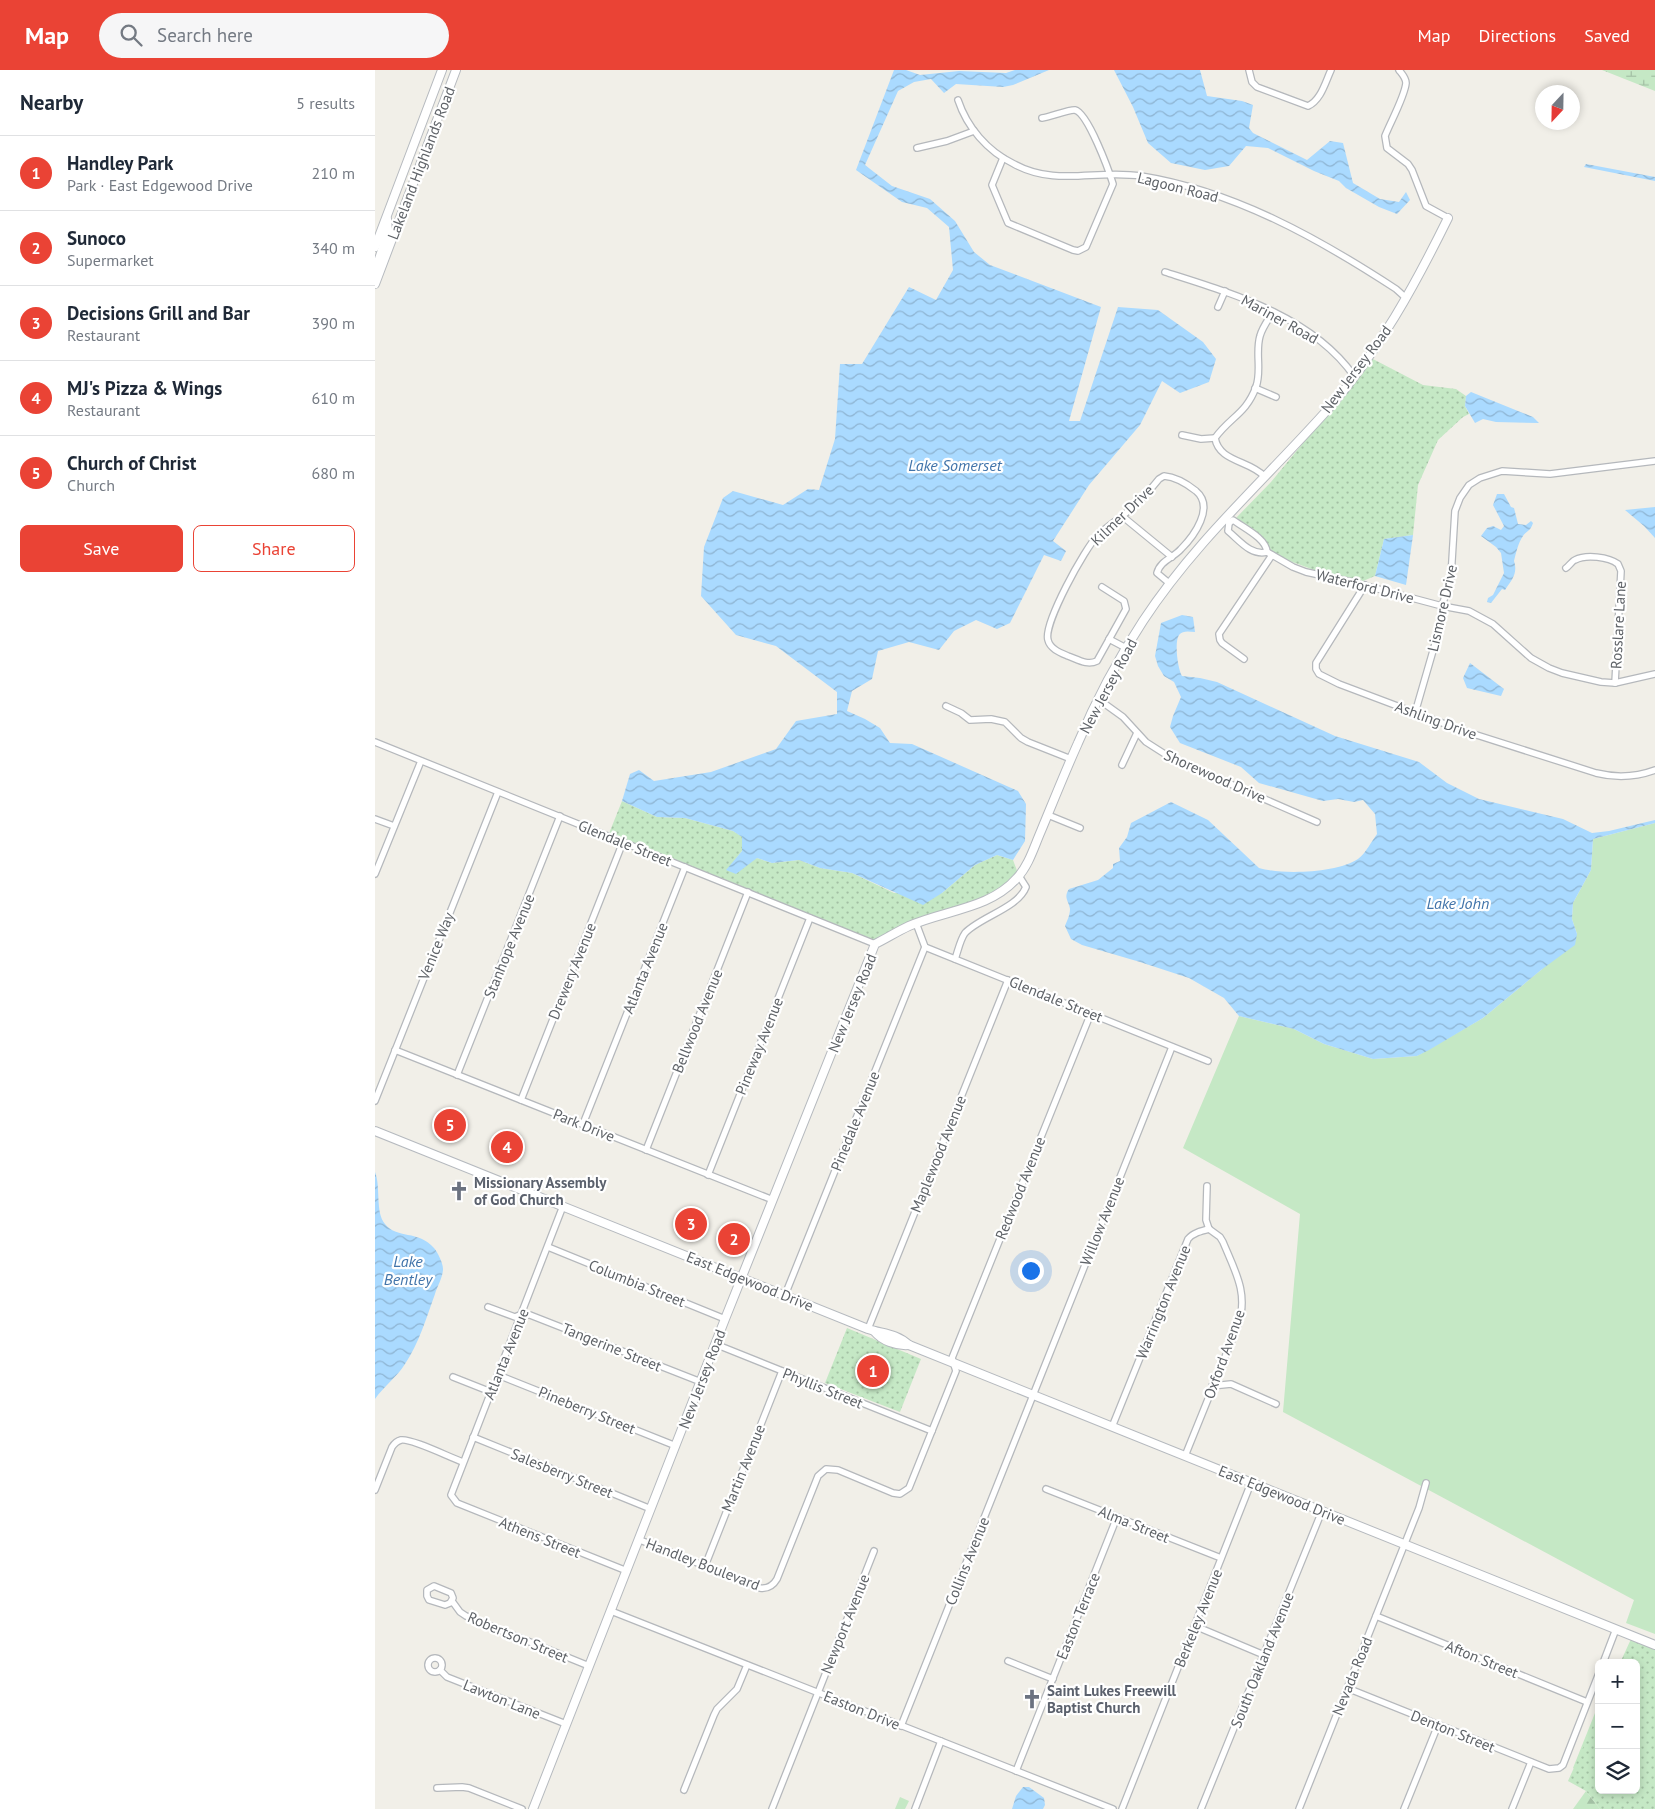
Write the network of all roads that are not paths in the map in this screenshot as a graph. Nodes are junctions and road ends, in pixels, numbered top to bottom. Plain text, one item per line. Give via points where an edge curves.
1 (442, 70) edge
2 (456, 70) edge
3 (1249, 70) edge
4 (1331, 70) edge
5 (1399, 70) edge
6 (958, 100) dead end
7 (1042, 118) dead end
8 (974, 131) junction
9 (917, 148) dead end
10 (1003, 158) junction
11 (1110, 174) junction
12 (405, 205) junction
13 (387, 217) junction
14 (1448, 218) joint
15 (375, 247) edge
16 (1165, 272) dead end
17 (378, 275) junction
18 (375, 284) edge
19 (1225, 291) junction
20 (1406, 298) junction
21 (1219, 307) dead end
22 (1273, 312) junction
23 (1354, 376) junction
24 (1255, 388) junction
25 (1276, 397) dead end
26 (1182, 436) dead end
27 (1215, 438) junction
28 (1655, 461) edge
29 (1264, 476) junction
30 (1122, 516) junction
31 (1227, 520) junction
32 (1270, 553) junction
33 (1172, 557) junction
34 (1566, 568) dead end
35 (1169, 583) junction
36 (1365, 585) junction
37 (1102, 587) dead end
38 (1442, 606) junction
39 (1109, 639) junction
40 (1126, 648) junction
41 (1243, 659) dead end
42 (1655, 674) edge
43 (1615, 682) junction
44 (1098, 699) junction
45 (946, 706) dead end
46 (1415, 712) junction
47 (1137, 733) junction
48 (375, 742) edge
49 (421, 760) junction
50 (1071, 760) junction
51 (1122, 765) dead end
52 (1655, 770) edge
53 (498, 792) junction
54 (1048, 815) junction
55 (561, 816) junction
56 (375, 819) edge
57 (1317, 822) dead end
58 (394, 826) junction
59 (1081, 828) dead end
60 (623, 842) junction
61 (685, 867) junction
62 (375, 874) edge
63 (1019, 876) junction
64 (748, 892) junction
65 (810, 918) junction
66 (916, 923) junction
67 (875, 944) junction
68 (925, 947) junction
69 (955, 959) junction
70 (1008, 980) junction
71 (1091, 1013) junction
72 (1173, 1047) junction
73 (395, 1050) junction
74 (1209, 1061) dead end
75 (457, 1075) junction
76 (521, 1100) junction
77 (375, 1101) edge
78 (583, 1124) junction
79 (375, 1131) edge
80 (646, 1150) junction
81 (708, 1174) junction
82 (1207, 1186) dead end
83 (773, 1200) junction
84 (563, 1206) junction
85 (1209, 1229) junction
86 (548, 1248) junction
87 (742, 1278) junction
88 (785, 1295) junction
89 (488, 1306) dead end
90 (522, 1314) junction
91 (725, 1318) junction
92 (871, 1330) junction
93 (715, 1344) junction
94 (954, 1363) junction
95 (782, 1371) junction
96 (498, 1375) junction
97 (453, 1377) dead end
98 (701, 1382) junction
99 (1213, 1386) junction
100 (491, 1392) junction
101 (1032, 1396) junction
102 (1276, 1404) dead end
103 (1112, 1427) junction
104 (931, 1431) junction
105 (473, 1437) junction
106 (676, 1446) junction
107 (1185, 1456) junction
108 (463, 1462) junction
109 (1251, 1483) junction
110 (1426, 1483) dead end
111 (1046, 1489) dead end
112 (375, 1490) edge
113 (454, 1501) joint
114 (651, 1509) junction
115 (1322, 1511) junction
116 (1117, 1517) junction
117 (640, 1540) junction
118 (1405, 1544) junction
119 (874, 1551) dead end
120 (1221, 1558) junction
121 (705, 1566) junction
122 (627, 1571) junction
123 (452, 1601) junction
124 (611, 1611) junction
125 (1376, 1616) junction
126 (1195, 1626) junction
127 (1616, 1630) junction
128 (1655, 1645) edge
129 (1264, 1655) junction
130 (1605, 1659) edge
131 (1007, 1661) dead end
132 (747, 1665) junction
133 (589, 1666) junction
134 (440, 1670) dead end
135 (1053, 1679) junction
136 (1595, 1683) edge
137 (1347, 1688) junction
138 (817, 1692) junction
139 (1587, 1702) junction
140 (566, 1724) junction
141 (1437, 1725) junction
142 (901, 1726) junction
143 (941, 1741) junction
144 (1531, 1762) junction
145 (1016, 1770) junction
146 (437, 1788) dead end
147 (684, 1790) dead end
148 (522, 1809) edge
149 (533, 1809) edge
150 (772, 1809) edge
151 (915, 1809) edge
152 (1113, 1809) edge
153 (1122, 1809) edge
154 (1201, 1809) edge
155 (1299, 1809) edge
156 (1404, 1809) edge
157 (1512, 1809) edge

1 - 13 street, Lakeland Highlands Road
2 - 12 street, Lakeland Highlands Road
3 - 4 street via 1257,87 1308,106 1318,98
5 - 14 street via 1406,82 1385,142 1387,148 1408,164 1426,206
6 - 8 street, Lagoon Road
7 - 11 street via 1073,109 1080,112
8 - 9 street
8 - 10 street, Lagoon Road
10 - 11 street, Lagoon Road via 1046,176 1067,178
10 - 11 street via 993,185 1008,223 1078,251 1089,243 1113,184
11 - 20 street, Lagoon Road via 1156,179 1206,192 1259,212 1324,243
12 - 13 street
12 - 17 street, Lakeland Highlands Road
13 - 15 street, Lakeland Highlands Road
13 - 17 street via 388,232 377,262
14 - 20 street, New Jersey Road
16 - 19 street, Mariner Road
17 - 18 street, Lakeland Highlands Road
19 - 21 street
19 - 22 street, Mariner Road
20 - 23 street, New Jersey Road
22 - 23 street, Mariner Road via 1326,345
22 - 24 street via 1259,338
23 - 29 street, New Jersey Road
24 - 25 street
24 - 27 street via 1245,408
26 - 27 street
27 - 29 street via 1221,453
28 - 38 street, Lismore Drive via 1550,474 1502,471 1480,478 1469,486 1455,511 1451,577
29 - 31 street, New Jersey Road
30 - 33 street
30 - 33 street, Kilmer Drive via 1164,476 1181,480 1192,488 1202,500 1202,518 1190,539
30 - 39 street, Kilmer Drive via 1096,536 1079,561 1047,631 1049,642 1059,652 1090,664 1097,662
31 - 32 street, Waterford Drive via 1236,522 1262,542
31 - 32 street, Waterford Drive via 1228,531 1253,552
31 - 35 street, New Jersey Road
32 - 36 street, Waterford Drive via 1306,572
32 - 41 street via 1219,634 1222,643
33 - 35 street, Kilmer Drive via 1162,564 1157,573
34 - 43 street, Rosslare Lane via 1575,560 1587,558 1607,558 1618,564 1621,571
35 - 40 street, New Jersey Road
36 - 38 street, Waterford Drive
36 - 46 street, Ashling Drive via 1316,663 1316,670 1339,684
37 - 39 street via 1126,603 1126,609
38 - 43 street, Waterford Drive via 1482,617 1527,655 1549,668 1589,680
38 - 46 street, Lismore Drive via 1439,630
39 - 40 street
40 - 44 street, New Jersey Road
42 - 43 street, Waterford Drive
44 - 47 street, Shorewood Drive via 1123,717
44 - 50 street, New Jersey Road
45 - 50 street via 970,720 1005,722 1021,738
46 - 52 street, Ashling Drive via 1461,730 1604,775 1615,777
47 - 51 street
47 - 57 street, Shorewood Drive via 1171,758
48 - 49 street, Glendale Street
49 - 53 street, Glendale Street
49 - 58 street
50 - 54 street, New Jersey Road
53 - 55 street, Glendale Street
53 - 73 street, Venice Way
54 - 59 street
54 - 63 street, New Jersey Road
55 - 60 street, Glendale Street
55 - 75 street, Stanhope Avenue
56 - 58 street
58 - 62 street
60 - 61 street, Glendale Street
60 - 76 street, Drewery Avenue
61 - 64 street, Glendale Street
61 - 78 street, Atlanta Avenue
63 - 66 street, New Jersey Road via 993,897
63 - 69 street via 1026,886 1024,892 965,934
64 - 65 street, Glendale Street
64 - 80 street, Bellwood Avenue
65 - 67 street, Glendale Street
65 - 81 street, Pineway Avenue
66 - 67 street, New Jersey Road
66 - 68 street
67 - 83 street, New Jersey Road
68 - 69 street, Glendale Street
68 - 88 street, Pinedale Avenue
69 - 70 street, Glendale Street
70 - 71 street, Glendale Street
70 - 92 street, Maplewood Avenue
71 - 72 street, Glendale Street
71 - 94 street, Redwood Avenue via 953,1355
72 - 74 street, Glendale Street
72 - 101 street, Willow Avenue
73 - 75 street, Park Drive
73 - 77 street, Venice Way
75 - 76 street, Park Drive
76 - 78 street, Park Drive
78 - 80 street, Park Drive
79 - 84 street, East Edgewood Drive
80 - 81 street, Park Drive
81 - 83 street, Park Drive
82 - 85 street via 1206,1220
83 - 87 street, New Jersey Road
84 - 86 street, Atlanta Avenue
84 - 87 street, East Edgewood Drive
85 - 99 street, Oxford Avenue via 1223,1242 1243,1299 1241,1315
85 - 103 street, Warrington Avenue via 1188,1239
86 - 90 street, Atlanta Avenue
86 - 91 street, Columbia Street
87 - 88 street, East Edgewood Drive
87 - 91 street, New Jersey Road
88 - 92 street, East Edgewood Drive
89 - 90 street, Tangerine Street via 515,1317
90 - 96 street, Atlanta Avenue
90 - 98 street, Tangerine Street
91 - 93 street, New Jersey Road
92 - 94 street, East Edgewood Drive via 900,1346 909,1345
93 - 95 street, Phyllis Street
93 - 98 street, New Jersey Road
94 - 101 street, East Edgewood Drive
94 - 104 street, Handley Boulevard via 955,1371
95 - 104 street, Phyllis Street
95 - 121 street, Martin Avenue
96 - 100 street, Atlanta Avenue
96 - 106 street, Pineberry Street
97 - 100 street
98 - 106 street, New Jersey Road
99 - 102 street via 1231,1384
99 - 107 street, Oxford Avenue
100 - 105 street, Atlanta Avenue
101 - 103 street, East Edgewood Drive
101 - 142 street, Collins Avenue
103 - 107 street, East Edgewood Drive
104 - 121 street, Handley Boulevard via 909,1488 899,1494 831,1468 821,1472 777,1579 770,1587 760,1588
105 - 108 street, Atlanta Avenue
105 - 114 street, Salesberry Street
106 - 114 street, New Jersey Road
107 - 109 street, East Edgewood Drive
108 - 112 street via 401,1440 392,1447
108 - 113 street, Atlanta Avenue via 451,1495
109 - 115 street, East Edgewood Drive
109 - 120 street, Berkeley Avenue
110 - 118 street, Nevada Road
111 - 116 street, Alma Street
113 - 122 street, Athens Street
114 - 117 street, New Jersey Road
115 - 118 street, East Edgewood Drive
115 - 129 street, South Oakland Avenue
116 - 120 street, Alma Street
116 - 135 street, Easton Terrace
117 - 121 street, Handley Boulevard
117 - 122 street, New Jersey Road
118 - 125 street, Nevada Road
118 - 127 street, East Edgewood Drive
119 - 138 street, Newport Avenue
120 - 126 street, Berkeley Avenue
122 - 124 street, New Jersey Road
123 - 123 street, Robertson Street via 448,1591 434,1586 427,1590 429,1600 445,1605
123 - 133 street, Robertson Street via 466,1616
124 - 132 street, Easton Drive
124 - 133 street, New Jersey Road
125 - 137 street, Nevada Road
125 - 139 street, Afton Street
126 - 129 street
126 - 153 street, Berkeley Avenue
127 - 128 street, East Edgewood Drive
127 - 130 street
129 - 154 street, South Oakland Avenue
131 - 135 street
132 - 138 street, Easton Drive
132 - 147 street via 737,1689 717,1709
133 - 140 street, New Jersey Road
134 - 140 street, Lawton Lane via 447,1677
135 - 145 street, Easton Terrace
136 - 139 street
137 - 141 street, Denton Street
137 - 155 street, Nevada Road
138 - 142 street, Easton Drive
138 - 150 street, Newport Avenue
139 - 144 street, Denton Street via 1563,1765 1549,1769
140 - 149 street, New Jersey Road
141 - 144 street, Denton Street
141 - 156 street
142 - 143 street, Easton Drive
143 - 145 street, Easton Drive
143 - 151 street
144 - 157 street
145 - 152 street, Easton Drive
146 - 148 street via 469,1788

